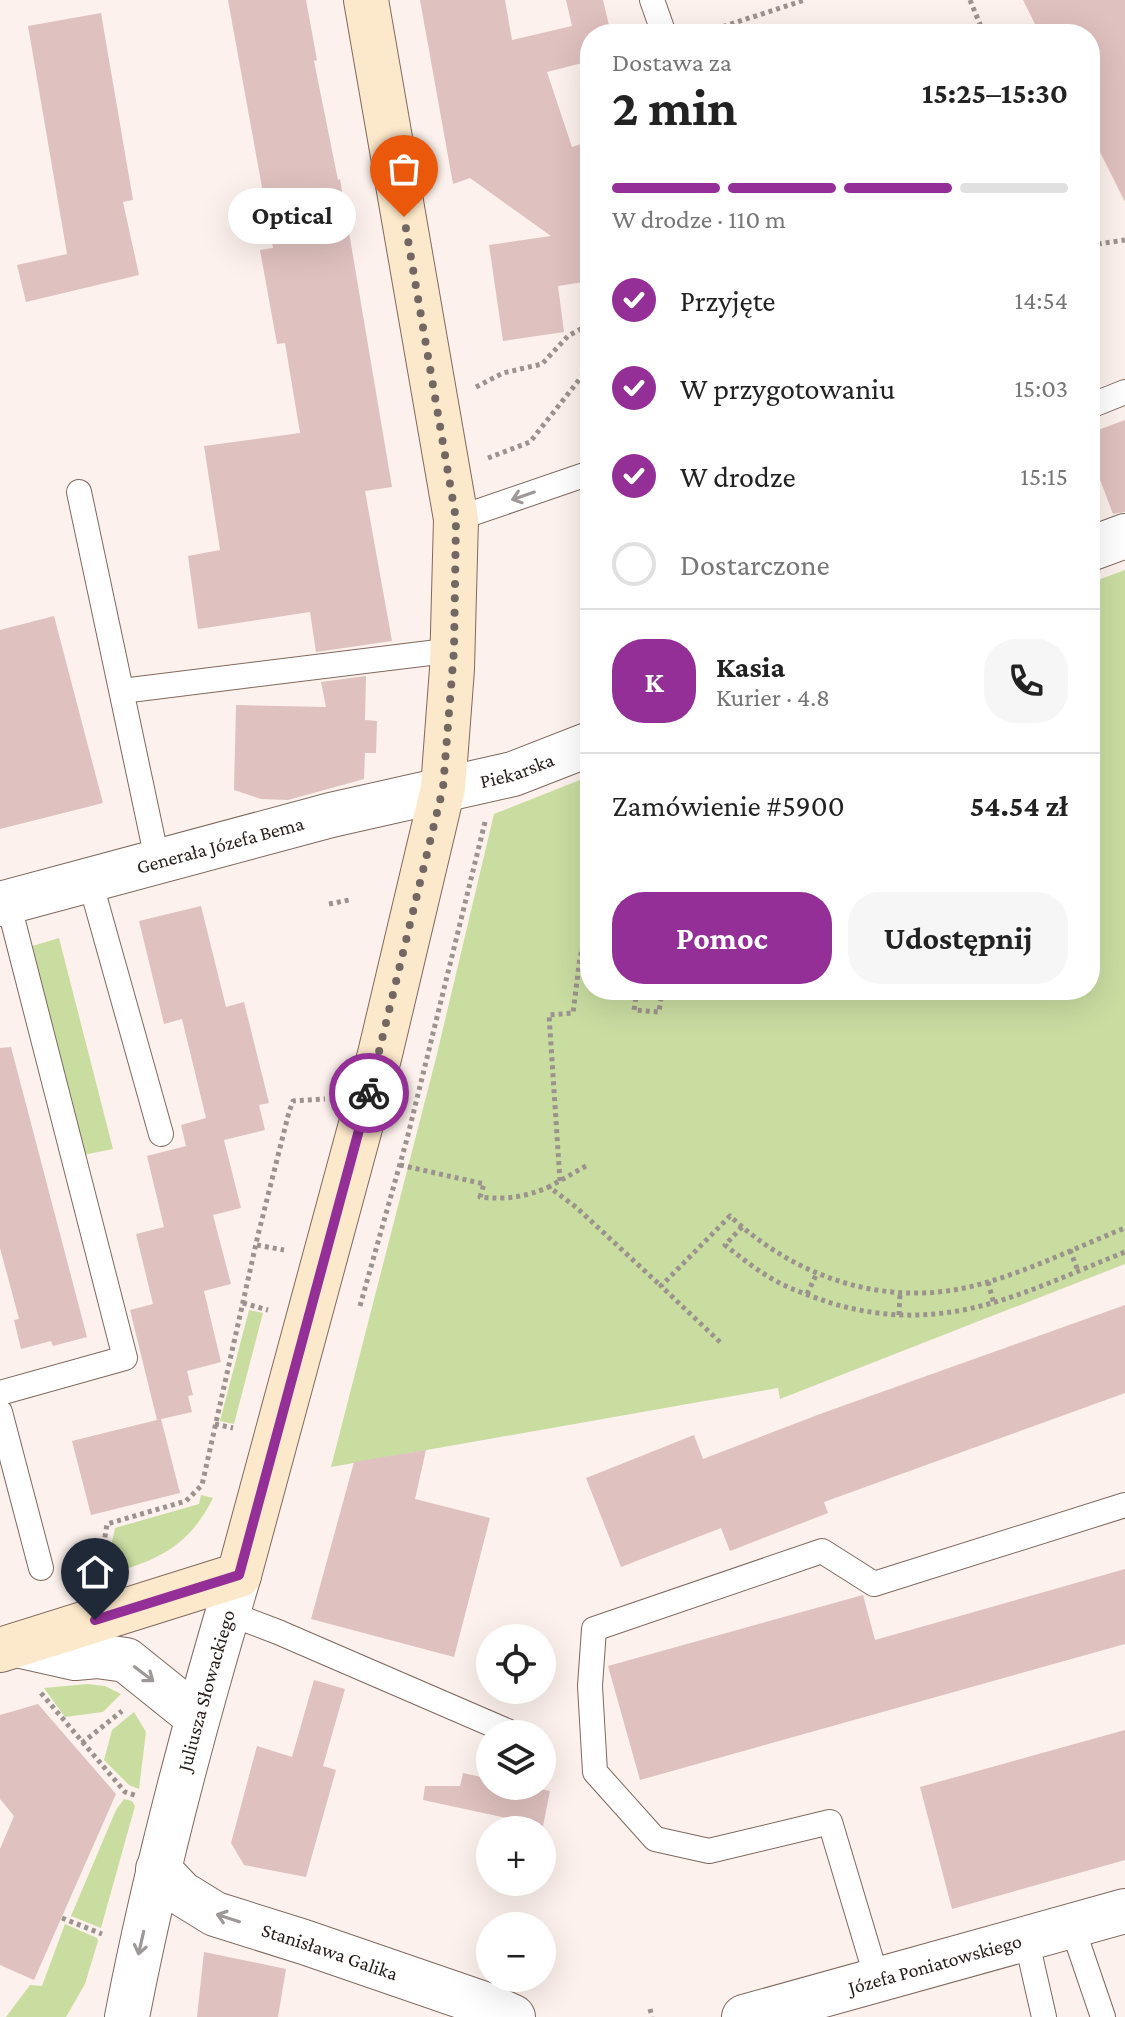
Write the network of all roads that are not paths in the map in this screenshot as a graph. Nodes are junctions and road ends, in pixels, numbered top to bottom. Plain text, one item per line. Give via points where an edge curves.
1 (366, 0) edge
2 (652, 0) edge
3 (660, 24) edge
4 (1125, 392) edge
5 (1100, 402) edge
6 (580, 476) edge
7 (79, 492) dead end
8 (456, 519) junction
9 (1125, 536) edge
10 (1100, 545) edge
11 (454, 650) junction
12 (122, 691) junction
13 (580, 748) edge
14 (443, 788) junction
15 (158, 864) junction
16 (90, 881) junction
17 (4, 903) edge
18 (161, 1134) dead end
19 (0, 1393) edge
20 (0, 1412) edge
21 (1125, 1505) edge
22 (41, 1568) dead end
23 (234, 1594) junction
24 (8, 1647) edge
25 (197, 1717) junction
26 (482, 1720) edge
27 (158, 1869) junction
28 (1125, 1911) edge
29 (1072, 1926) junction
30 (1026, 1938) junction
31 (877, 1979) junction
32 (127, 2017) edge
33 (513, 2017) edge
34 (744, 2017) edge
35 (1044, 2017) edge
36 (1103, 2017) edge

1 - 8 main road, Juliusza Słowackiego
2 - 3 lane
4 - 5 lane
6 -> 8 lane
7 - 12 lane
8 - 11 main road, Juliusza Słowackiego
9 - 10 street
11 - 12 lane
11 - 14 main road, Juliusza Słowackiego
12 - 15 lane
13 - 14 street, Piekarska via 513,774
14 - 15 street, Generała Józefa Bema
14 - 23 main road, Juliusza Słowackiego via 380,1054
15 - 16 street, Generała Józefa Bema
16 - 17 street, Generała Józefa Bema
16 - 18 lane
17 - 19 lane via 125,1358
20 - 22 lane
21 - 31 lane via 874,1584 822,1551 594,1629 590,1686 595,1772 655,1839 709,1851 830,1822
23 - 24 main road
23 - 25 street, Juliusza Słowackiego
23 - 26 lane via 278,1632
24 -> 25 street via 126,1660
25 - 27 street, Juliusza Słowackiego
27 -> 32 street, Juliusza Słowackiego
33 -> 27 street, Stanisława Galika via 215,1914 181,1893
28 - 29 street, Józefa Poniatowskiego
29 - 30 street, Józefa Poniatowskiego
29 - 36 lane
30 - 31 street, Józefa Poniatowskiego
30 - 35 lane
31 - 34 street, Józefa Poniatowskiego

